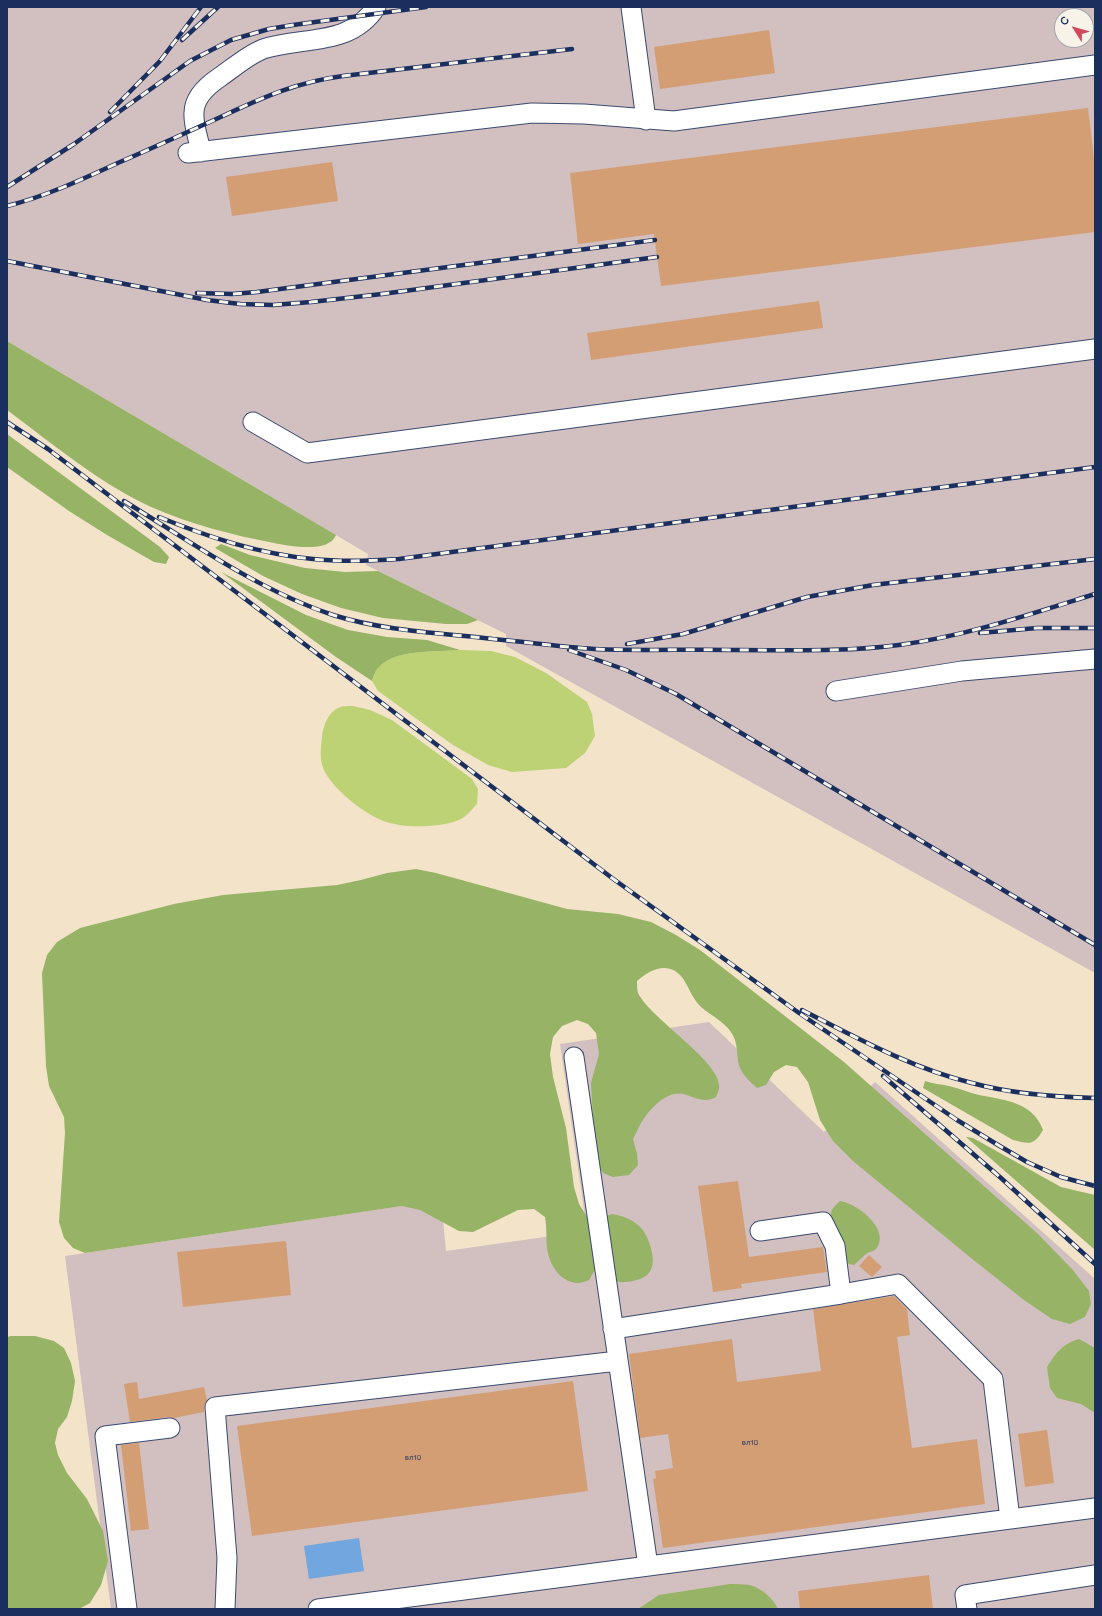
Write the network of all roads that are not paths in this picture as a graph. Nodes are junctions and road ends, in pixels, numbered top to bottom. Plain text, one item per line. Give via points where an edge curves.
1 (376, 7) edge
2 (631, 7) edge
3 (1095, 65) edge
4 (646, 120) junction
5 (1095, 349) edge
6 (253, 422) dead end
7 (1095, 659) edge
8 (836, 691) dead end
9 (574, 1057) dead end
10 (760, 1231) dead end
11 (841, 1294) junction
12 (613, 1329) junction
13 (618, 1361) junction
14 (170, 1428) dead end
15 (1095, 1508) edge
16 (1010, 1519) junction
17 (648, 1566) junction
18 (1095, 1575) edge
19 (127, 1609) edge
20 (225, 1609) edge
21 (318, 1609) edge
22 (967, 1609) edge

1 - 4 lane via 362,24 351,31 262,50 210,84 198,98 194,113 195,153 532,113 584,114
2 - 4 lane
3 - 4 lane via 674,121
5 - 6 lane via 307,453
7 - 8 lane via 969,671
9 - 12 lane
10 - 11 lane via 823,1222 835,1246
11 - 12 lane
11 - 16 lane via 898,1284 993,1379
12 - 13 lane
13 - 17 lane
13 - 20 lane via 215,1407 227,1558
14 - 19 lane via 105,1436
15 - 16 lane
16 - 17 lane
17 - 21 lane
18 - 22 lane via 965,1595

